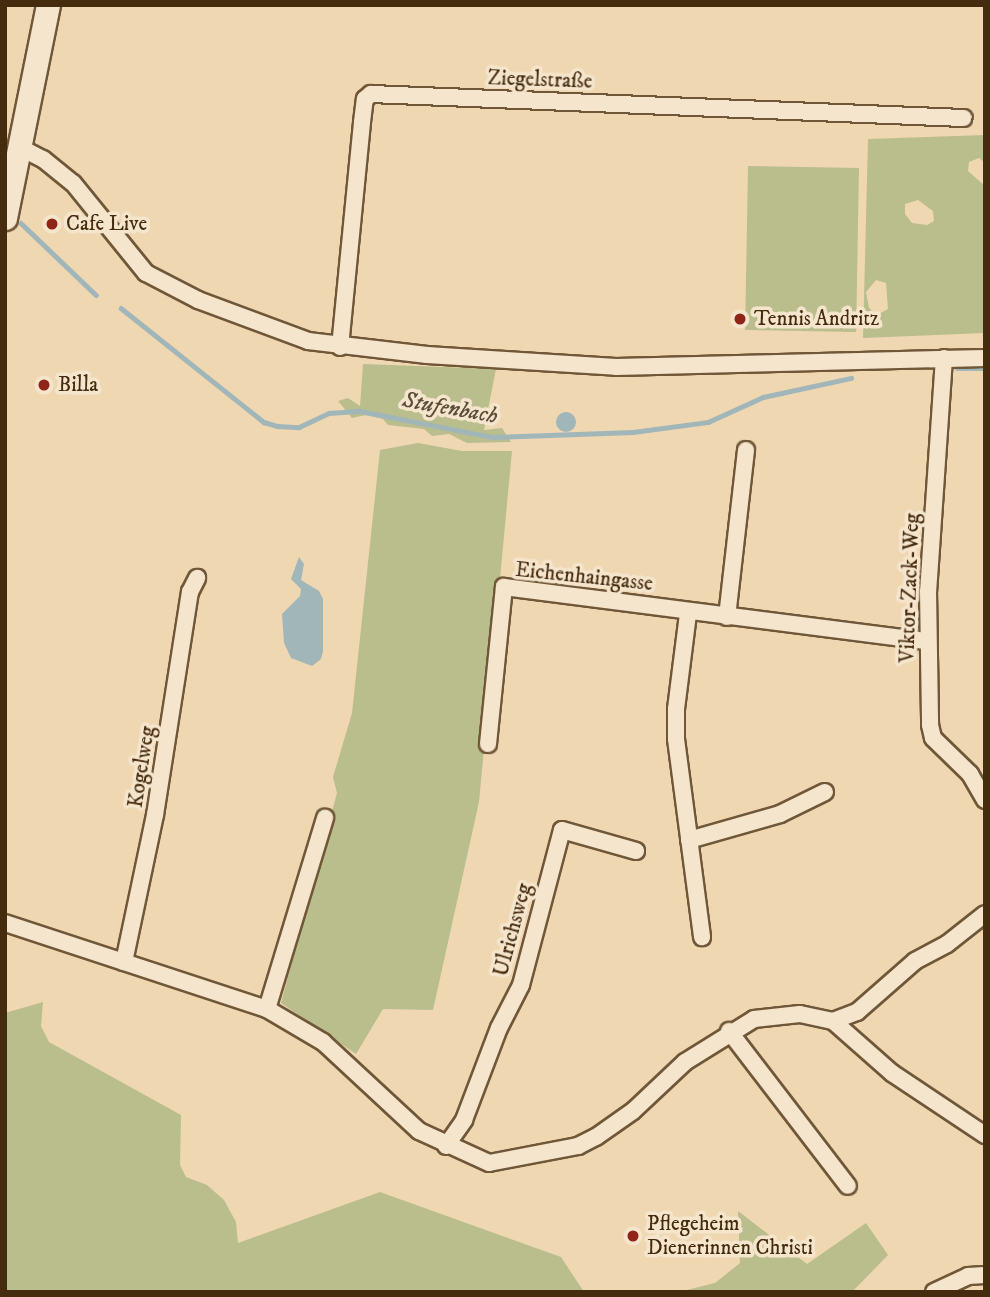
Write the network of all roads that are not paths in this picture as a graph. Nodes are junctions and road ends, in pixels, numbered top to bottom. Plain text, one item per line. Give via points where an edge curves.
1 (48, 5) edge
2 (964, 118) dead end
3 (21, 148) junction
4 (5, 218) edge
5 (340, 347) junction
6 (944, 358) junction
7 (985, 358) edge
8 (746, 450) dead end
9 (197, 578) dead end
10 (688, 614) junction
11 (727, 617) junction
12 (929, 641) junction
13 (488, 744) dead end
14 (825, 792) dead end
15 (985, 800) edge
16 (325, 818) dead end
17 (689, 840) junction
18 (636, 851) dead end
19 (985, 914) edge
20 (5, 923) edge
21 (702, 937) dead end
22 (124, 962) junction
23 (267, 1009) junction
24 (833, 1021) junction
25 (729, 1031) junction
26 (985, 1135) edge
27 (446, 1146) junction
28 (848, 1186) dead end
29 (985, 1275) edge
30 (934, 1292) edge

1 - 3 main road
2 - 5 street, Ziegelstraße via 371,94 365,99 362,122
3 - 4 main road
3 - 5 street via 74,183 146,273 167,287 285,334
5 - 6 street via 616,367
6 - 7 street
6 - 12 street, Viktor-Zack-Weg
8 - 11 street
9 - 22 street, Kogelweg
10 - 11 street, Eichenhaingasse
10 - 13 street, Eichenhaingasse via 637,601 504,587
10 - 17 street via 676,709
11 - 12 street, Eichenhaingasse
12 - 15 street, Viktor-Zack-Weg via 931,732 970,774
14 - 17 street via 780,814
16 - 23 street
17 - 21 street
18 - 27 street, Ulrichsweg via 562,830 522,985 499,1028 464,1119
19 - 24 street via 947,944 915,961 857,1012
20 - 22 street
22 - 23 street
23 - 27 street via 323,1042 419,1131
24 - 25 street via 800,1014 774,1015
24 - 26 street via 892,1073
25 - 27 street via 685,1062 633,1111 585,1143 489,1163
25 - 28 street
29 - 30 street via 968,1276

